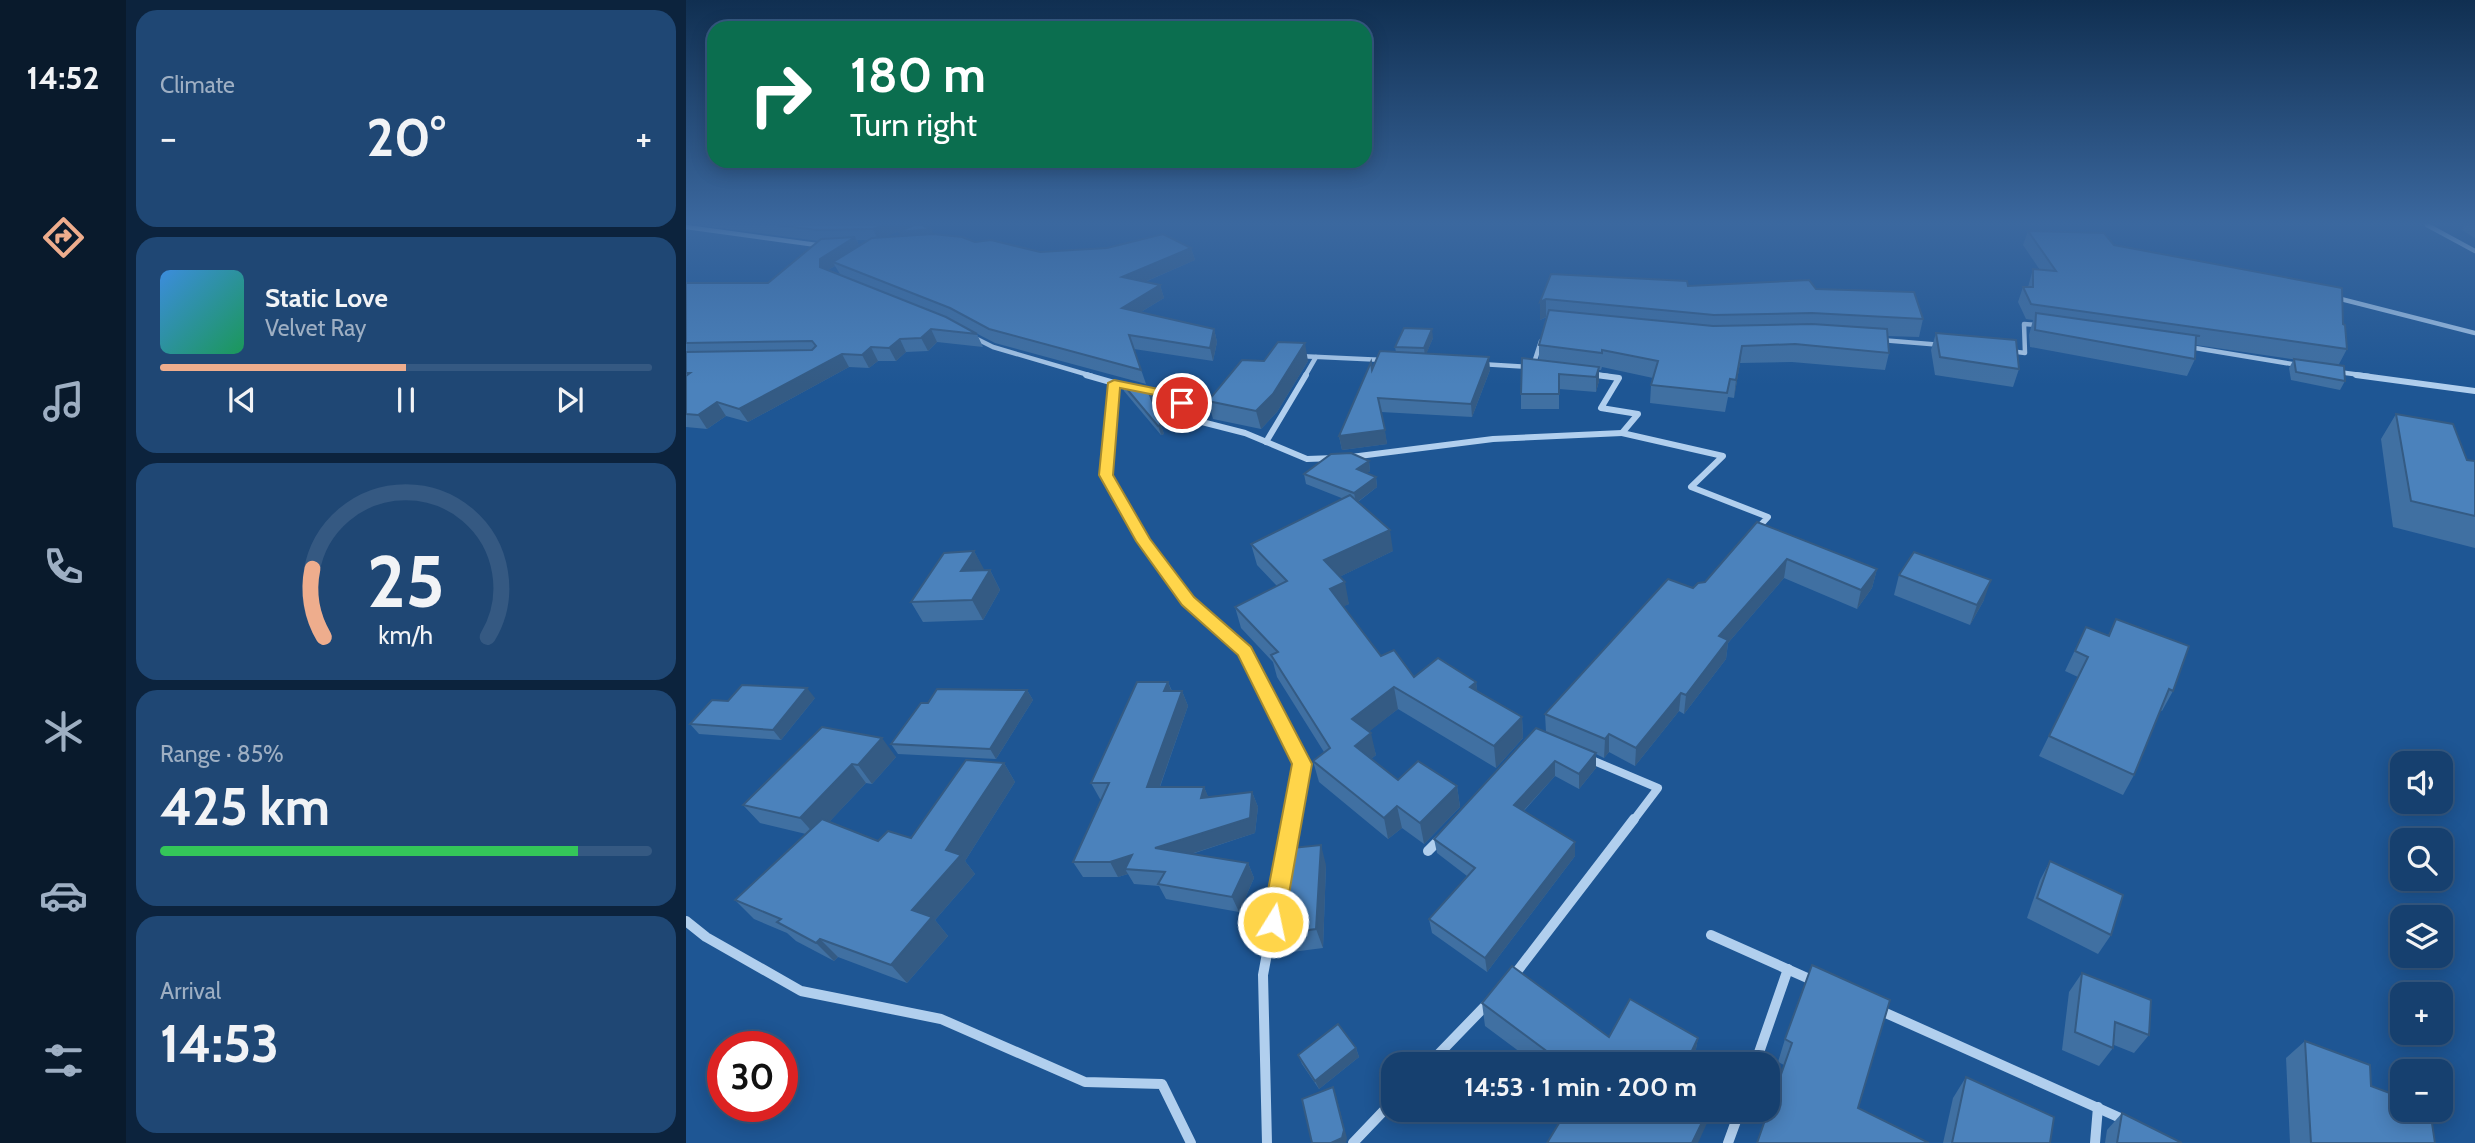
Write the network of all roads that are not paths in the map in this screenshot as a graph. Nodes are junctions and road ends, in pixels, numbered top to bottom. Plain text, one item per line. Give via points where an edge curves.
1 (2330, 296) edge
2 (2050, 326) edge
3 (964, 331) edge
4 (2475, 333) edge
5 (1543, 334) edge
6 (1871, 339) edge
7 (1948, 345) edge
8 (2174, 345) edge
9 (1999, 350) edge
10 (1285, 355) edge
11 (1316, 357) junction
12 (1398, 360) edge
13 (1465, 364) edge
14 (1533, 367) junction
15 (2308, 367) edge
16 (1545, 368) edge
17 (2334, 371) edge
18 (1582, 373) edge
19 (1114, 383) junction
20 (1127, 386) edge
21 (1139, 388) edge
22 (2475, 391) edge
23 (1622, 433) junction
24 (1266, 442) junction
25 (1749, 538) edge
26 (1572, 751) edge
27 (1446, 832) edge
28 (1428, 851) dead end
29 (686, 921) edge
30 (1711, 935) dead end
31 (1788, 969) junction
32 (1825, 986) edge
33 (1502, 988) edge
34 (1493, 998) edge
35 (1862, 1002) edge
36 (1441, 1052) edge
37 (1759, 1052) edge
38 (2098, 1107) junction
39 (1381, 1114) edge
40 (1736, 1122) edge
41 (2135, 1125) edge
42 (1191, 1143) edge
43 (1267, 1143) edge
44 (1353, 1143) edge
45 (1728, 1143) edge
46 (2095, 1143) edge

1 - 4 street
2 - 9 street via 2025,324 2025,353
3 - 19 street via 993,347
5 - 14 street
6 - 7 street
8 - 15 street
10 - 11 street
11 - 12 street
11 - 24 street
13 - 14 street
14 - 16 street
17 - 22 street
18 - 23 street via 1619,378 1601,408 1638,414
19 - 20 street
19 - 43 street via 1106,475 1143,541 1188,601 1245,651 1302,764 1263,975
21 - 24 street via 1164,393 1200,413 1198,421
23 - 24 street via 1493,439 1375,456 1307,459
23 - 25 street via 1723,456 1691,487 1768,517
26 - 33 street via 1658,788
27 - 28 street
29 - 42 street via 801,991 941,1019 1085,1082 1162,1084
30 - 31 street
31 - 32 street
31 - 37 street
34 - 36 street
35 - 38 street
38 - 41 street
38 - 46 street
39 - 44 street
40 - 45 street

